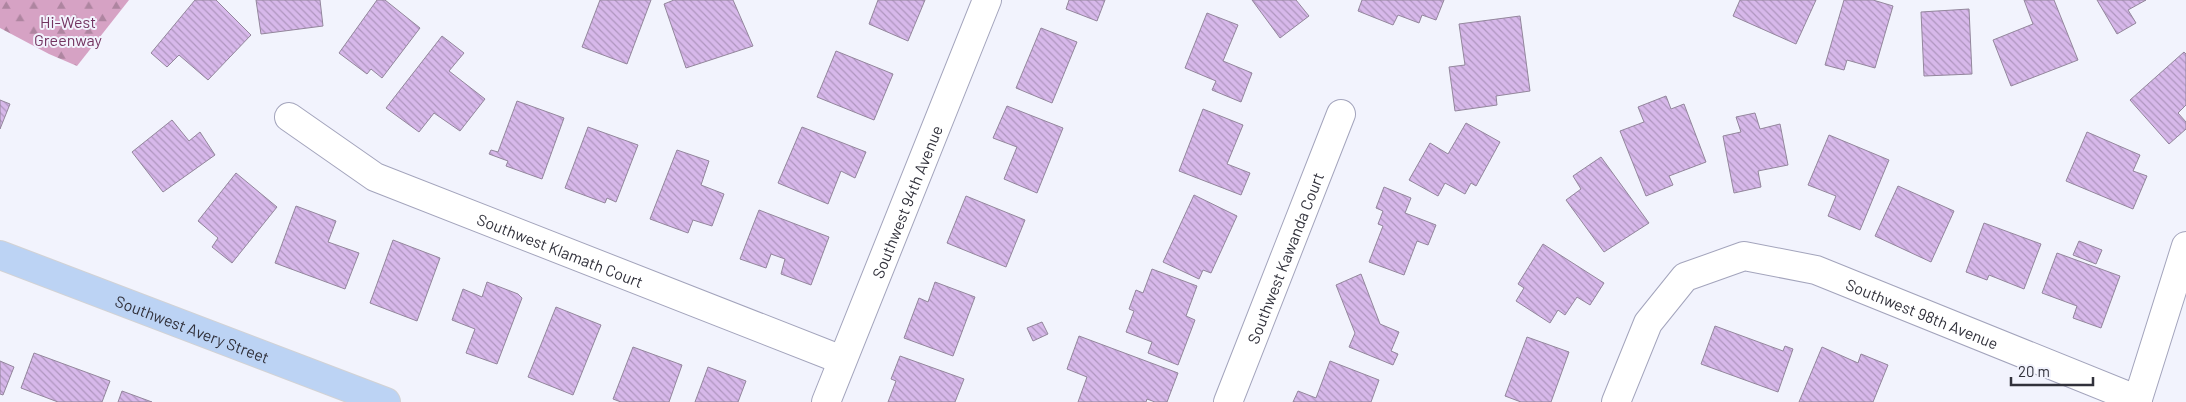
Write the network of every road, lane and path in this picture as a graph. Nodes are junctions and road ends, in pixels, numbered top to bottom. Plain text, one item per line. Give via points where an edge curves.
1 (987, 0) edge
2 (1341, 114) dead end
3 (289, 117) dead end
4 (2186, 246) edge
5 (0, 255) edge
6 (842, 360) junction
7 (357, 397) edge
8 (2138, 401) edge
9 (386, 402) edge
10 (826, 402) edge
11 (1228, 402) edge
12 (1616, 402) edge

1 - 6 street, Southwest 94th Avenue
2 - 11 street, Southwest Kawanda Court
3 - 6 street, Southwest Klamath Court via 375,177
4 - 8 street, Southwest 98th Avenue
5 - 7 main road, Southwest Avery Street
6 - 10 street, Southwest 94th Avenue
7 - 9 main road, Southwest Avery Street
8 - 12 street, Southwest 98th Avenue via 1816,270 1744,256 1685,277 1648,323

